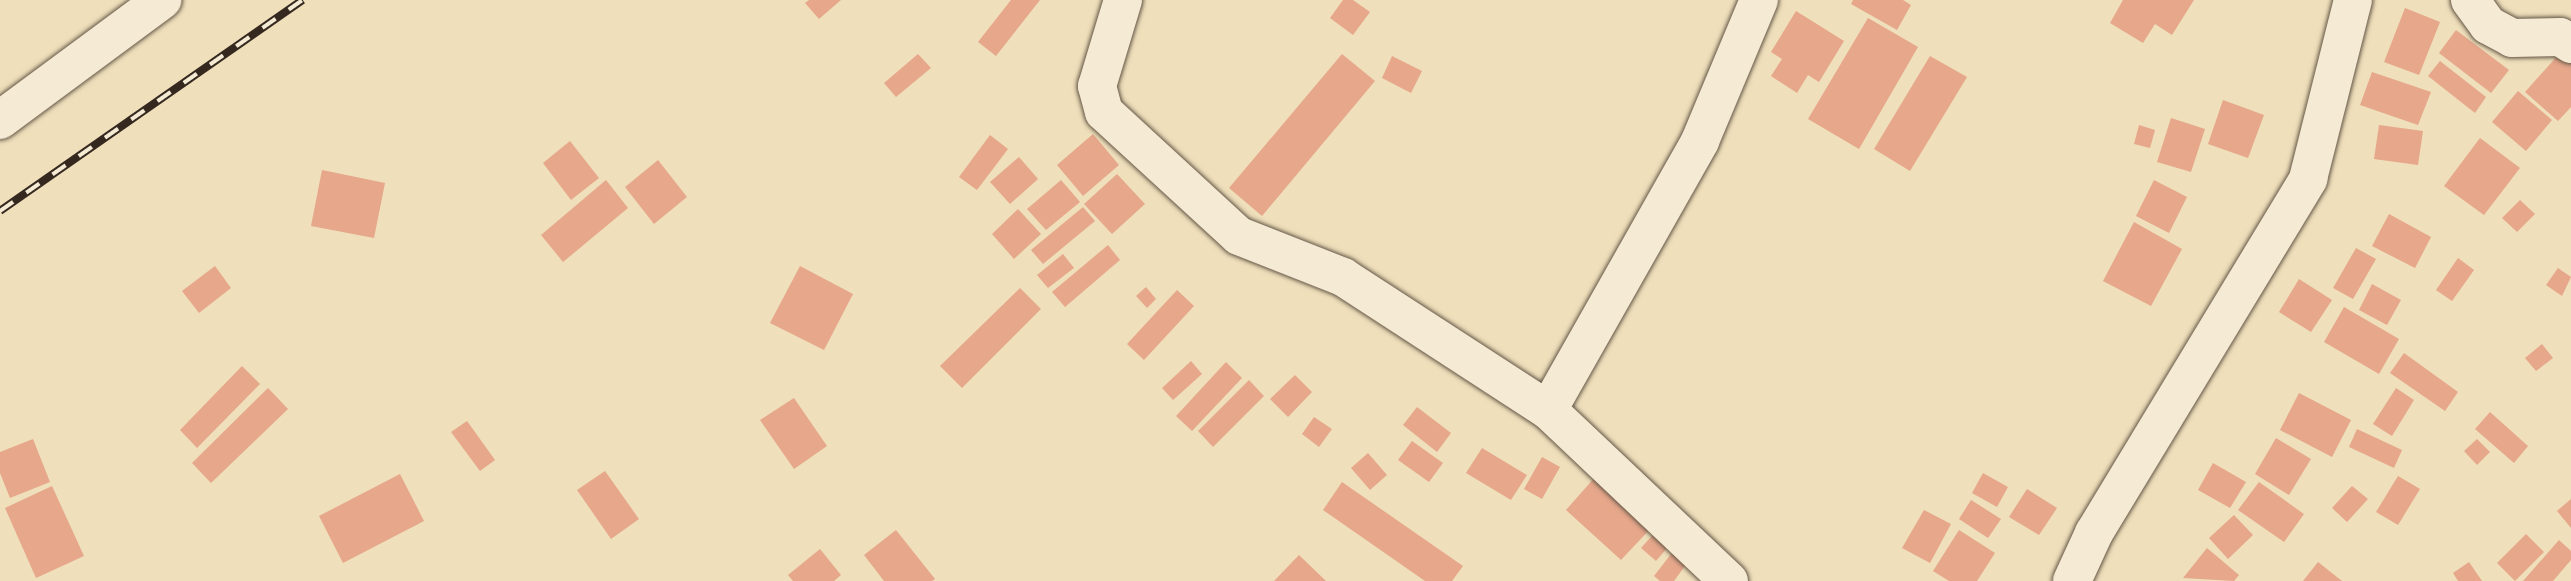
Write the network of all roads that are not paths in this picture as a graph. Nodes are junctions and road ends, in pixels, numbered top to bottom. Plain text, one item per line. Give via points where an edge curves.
1 (162, 0) edge
2 (1123, 0) edge
3 (1759, 0) edge
4 (2353, 0) edge
5 (2470, 0) edge
6 (2571, 44) edge
7 (0, 120) edge
8 (1548, 410) junction
9 (1729, 581) edge
10 (2072, 581) edge

1 - 7 street
2 - 8 street via 1097,86 1104,113 1239,236 1343,277
3 - 8 street via 1700,141
4 - 10 street via 2308,179 2094,533
5 - 6 street via 2487,25 2512,38 2560,37
8 - 9 street

